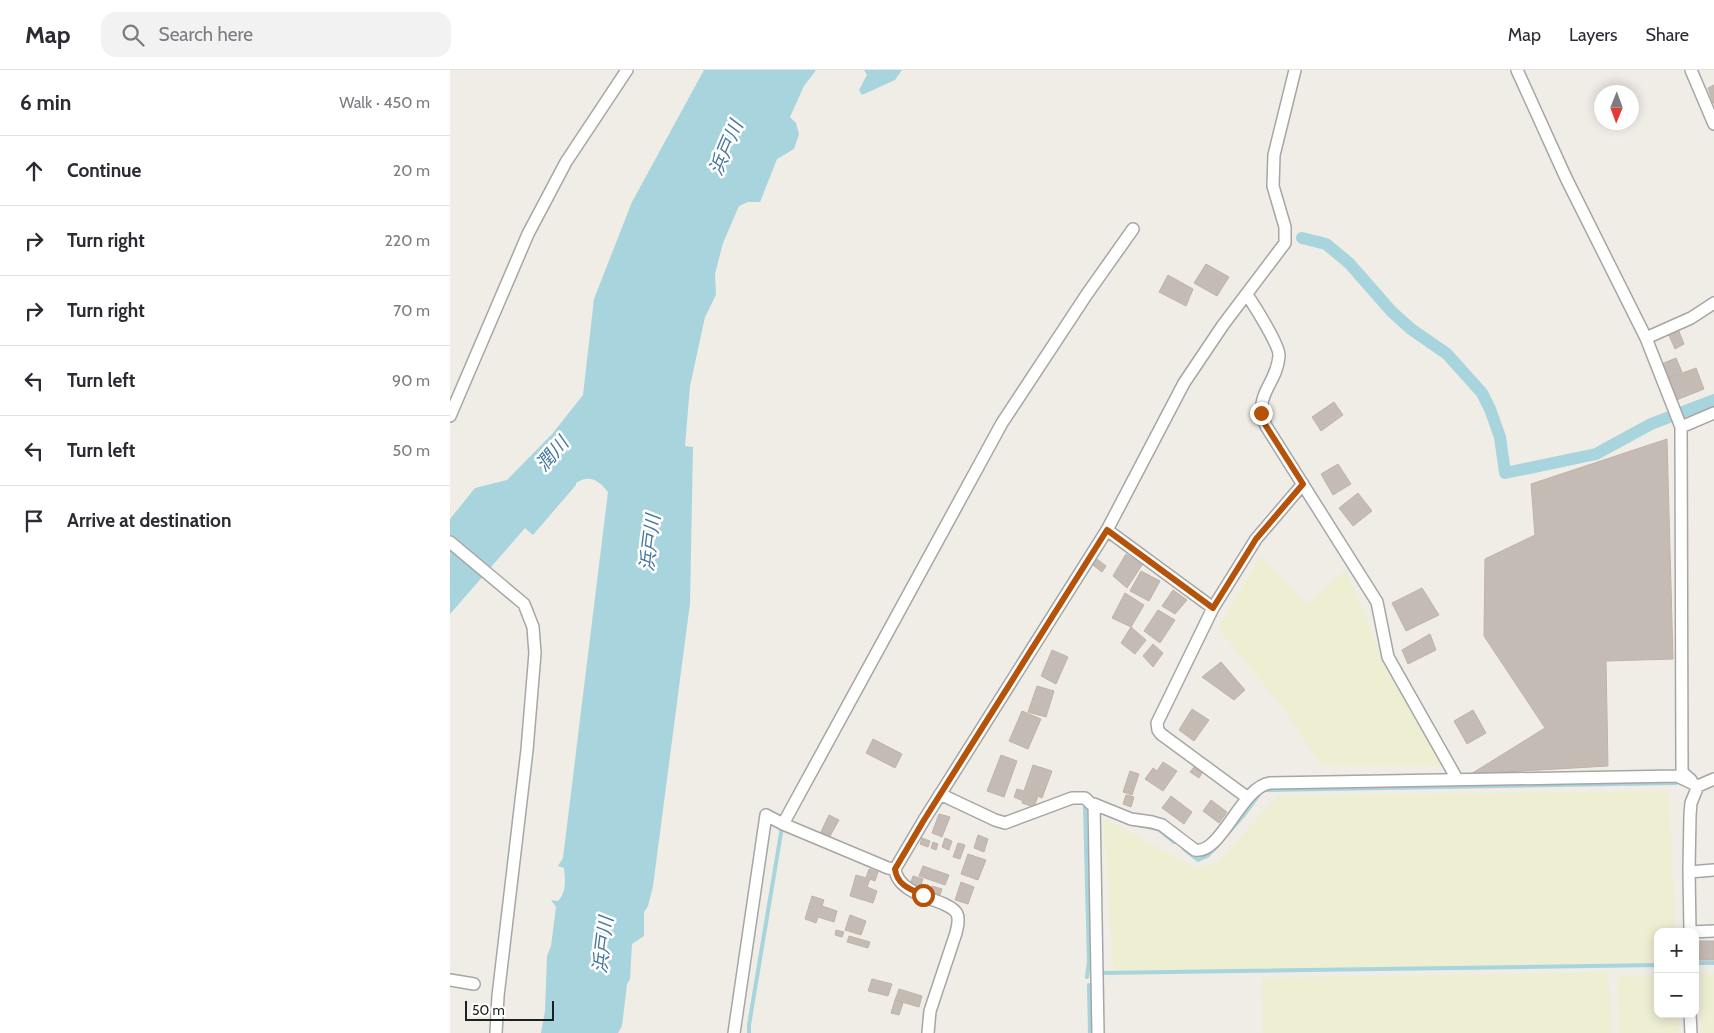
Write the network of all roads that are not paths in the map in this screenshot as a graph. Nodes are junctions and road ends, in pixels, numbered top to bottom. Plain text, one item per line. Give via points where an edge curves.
1 (627, 70) edge
2 (1295, 70) edge
3 (1517, 70) edge
4 (1691, 70) edge
5 (1714, 124) edge
6 (1133, 230) dead end
7 (1247, 295) junction
8 (1714, 303) edge
9 (1646, 338) junction
10 (1714, 413) edge
11 (450, 416) edge
12 (1680, 423) junction
13 (1303, 484) junction
14 (1107, 530) junction
15 (450, 542) edge
16 (1213, 608) junction
17 (1457, 779) junction
18 (1714, 779) edge
19 (1698, 786) junction
20 (940, 794) junction
21 (1248, 798) junction
22 (1094, 804) junction
23 (779, 823) junction
24 (895, 869) junction
25 (1714, 870) edge
26 (1689, 872) junction
27 (1690, 928) edge
28 (1714, 931) edge
29 (1699, 932) edge
30 (450, 980) edge
31 (474, 984) dead end
32 (1690, 1018) edge
33 (496, 1033) edge
34 (734, 1033) edge
35 (928, 1033) edge
36 (1098, 1033) edge
37 (1691, 1033) edge

1 - 11 street via 566,162 528,234
2 - 7 street via 1274,155 1274,186 1285,226 1285,243
3 - 9 street via 1566,178
4 - 5 street
6 - 23 street via 1002,423
7 - 13 street via 1279,354 1277,367 1262,400 1261,413
7 - 14 street via 1184,383
8 - 9 street via 1691,318
9 - 12 street
10 - 12 street
12 - 19 street via 1682,772
13 - 16 street via 1256,539
13 - 17 street via 1377,602 1388,657
14 - 16 street
14 - 20 street
15 - 33 street via 524,604 533,627 535,652
16 - 21 street via 1157,723 1158,730
17 - 19 street via 1677,776
17 - 21 street via 1270,782
18 - 19 street
19 - 26 street via 1691,803
20 - 22 street via 1005,823 1072,798 1084,798
20 - 24 street
21 - 22 street via 1211,845 1200,851 1162,825 1131,819
22 - 36 street
23 - 24 street
23 - 34 street via 766,815
24 - 35 street via 904,887 950,907 957,913 959,922 930,1010
25 - 26 street
26 - 27 street
28 - 29 street
30 - 31 street
32 - 37 street

